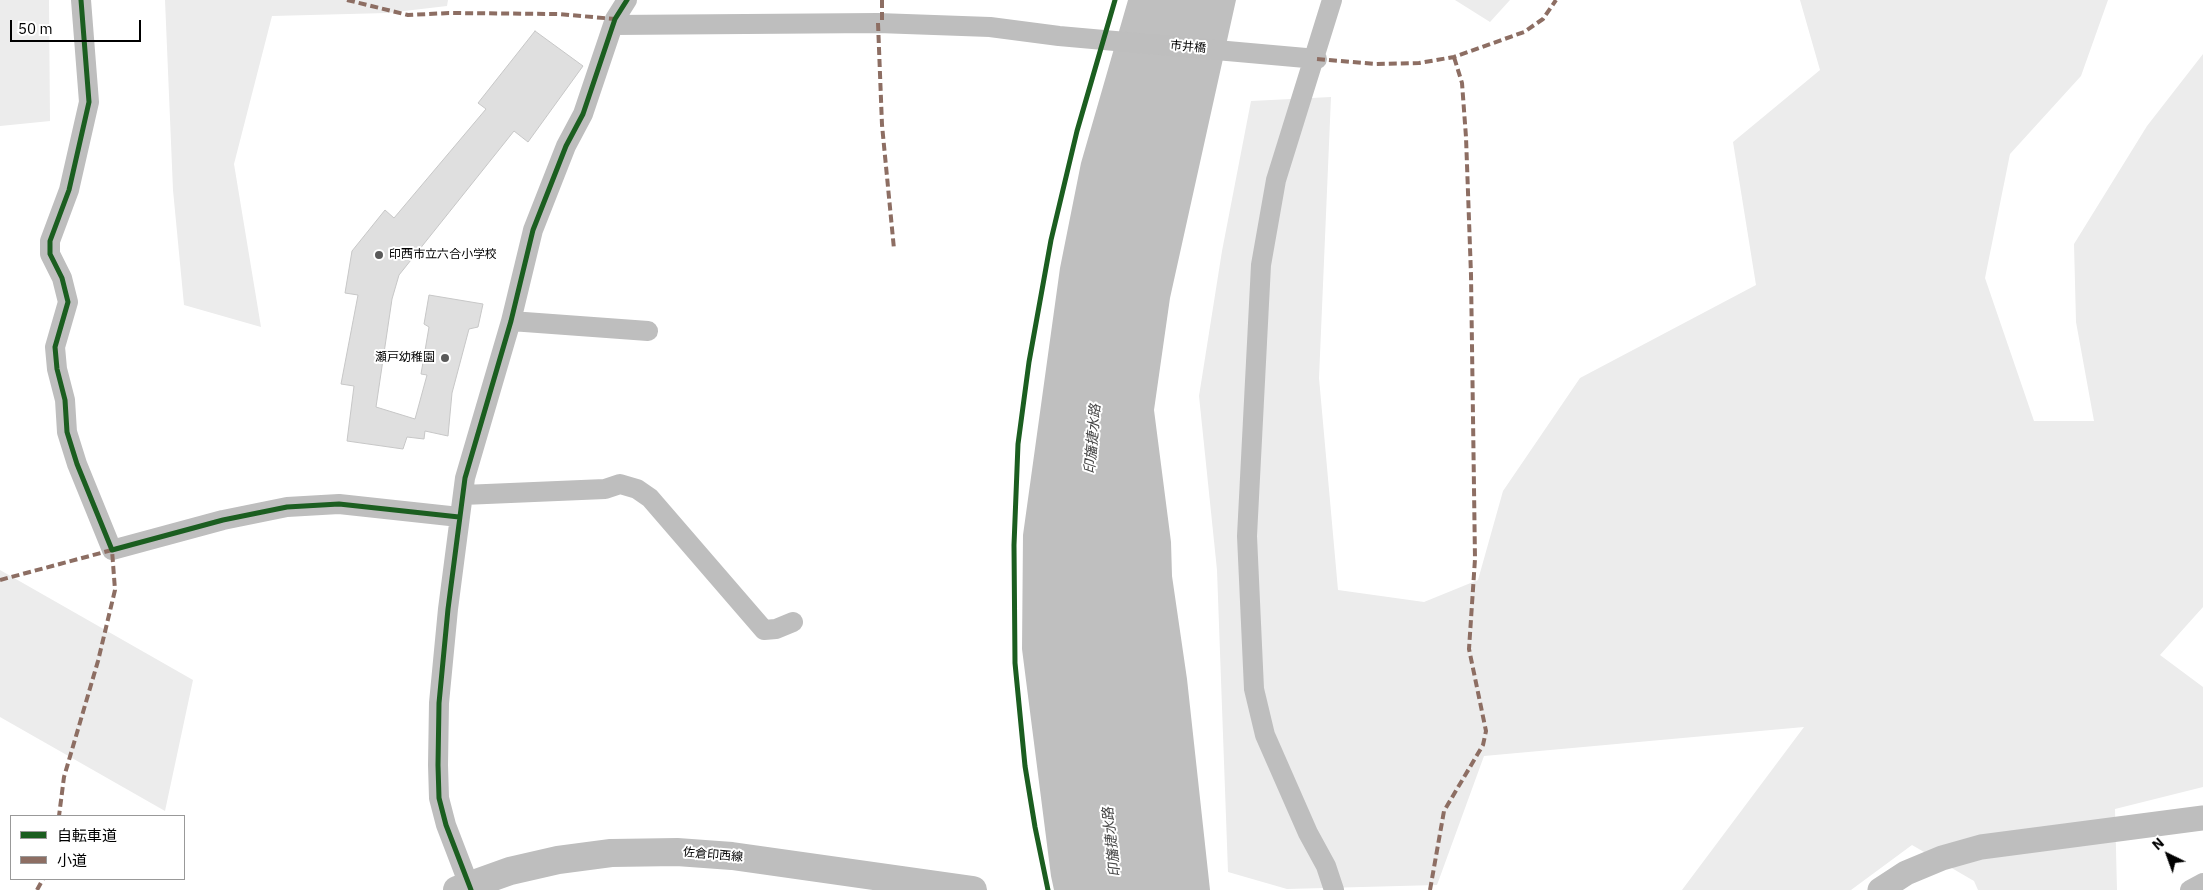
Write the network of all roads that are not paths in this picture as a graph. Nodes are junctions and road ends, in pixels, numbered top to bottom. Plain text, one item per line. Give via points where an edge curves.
1 (81, 0) edge
2 (627, 0) edge
3 (1332, 0) edge
4 (613, 25) junction
5 (1317, 59) dead end
6 (511, 321) junction
7 (648, 331) dead end
8 (463, 495) junction
9 (459, 517) junction
10 (793, 622) dead end
11 (2203, 818) edge
12 (2203, 883) edge
13 (465, 888) edge
14 (973, 890) edge
15 (1334, 890) edge
16 (1880, 890) edge
17 (2190, 890) edge

1 - 9 street via 89,102 69,190 50,241 50,254 62,278 68,302 55,347 67,432 112,550 223,520 287,507 339,504
2 - 4 street
3 - 15 street via 1276,180 1261,265 1247,536 1254,689 1265,735
4 - 5 street, 市井橋 via 878,23 990,27
4 - 6 street via 583,114 559,162 533,230
6 - 7 street
6 - 8 street via 465,478
8 - 9 street
8 - 10 street via 604,489 620,484 638,489 650,498 764,630
9 - 13 street via 439,703 438,765 439,798
11 - 16 street via 1981,847 1906,873
12 - 17 street
13 - 14 main road, 佐倉印西線 via 510,871 558,860 612,853 678,852 732,856

